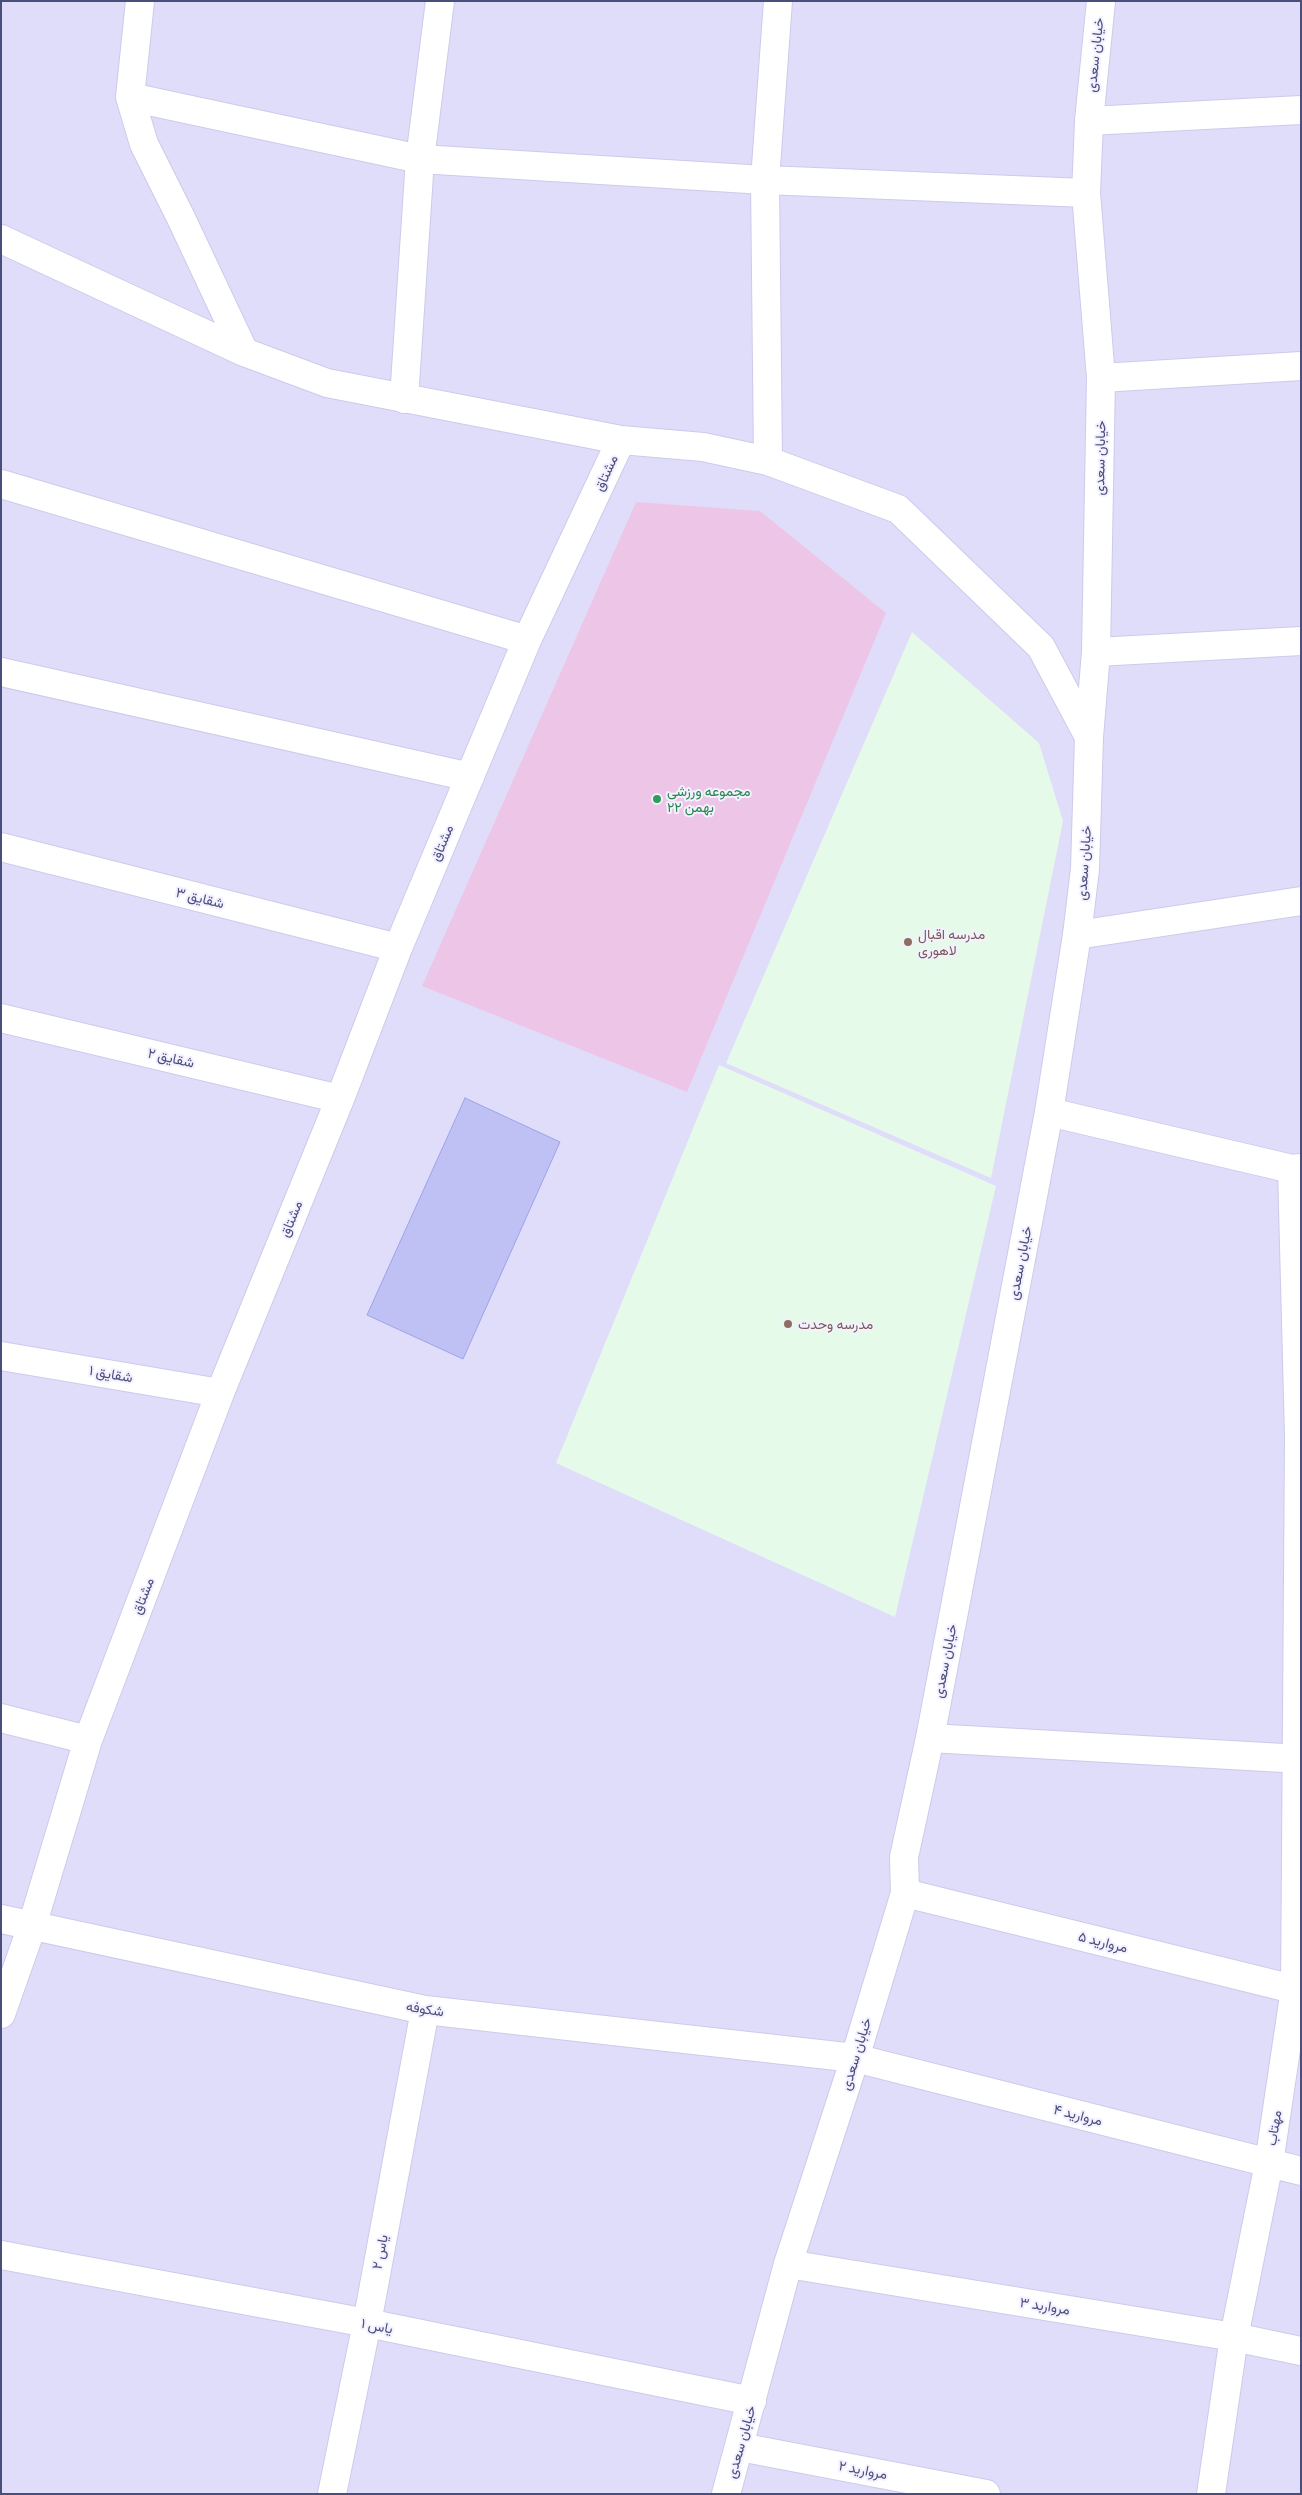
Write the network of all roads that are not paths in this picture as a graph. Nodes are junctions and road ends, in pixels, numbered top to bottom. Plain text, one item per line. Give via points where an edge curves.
1 (140, 1) edge
2 (440, 1) edge
3 (778, 1) edge
4 (1101, 1) edge
5 (130, 96) junction
6 (1301, 110) edge
7 (1089, 120) junction
8 (420, 159) junction
9 (765, 180) junction
10 (1086, 193) junction
11 (1, 239) edge
12 (244, 352) junction
13 (1301, 366) edge
14 (1101, 378) junction
15 (404, 399) junction
16 (621, 440) junction
17 (768, 461) junction
18 (1, 484) edge
19 (527, 640) junction
20 (1301, 641) edge
21 (1096, 652) junction
22 (1, 672) edge
23 (1089, 737) junction
24 (470, 777) junction
25 (1, 847) edge
26 (1301, 901) edge
27 (1077, 935) junction
28 (398, 948) junction
29 (1, 1018) edge
30 (340, 1099) junction
31 (1049, 1112) junction
32 (1297, 1169) edge
33 (1, 1356) edge
34 (220, 1393) junction
35 (1300, 1437) edge
36 (1, 1718) edge
37 (930, 1738) junction
38 (88, 1740) junction
39 (1298, 1759) edge
40 (905, 1893) junction
41 (1, 1919) edge
42 (32, 1926) junction
43 (1298, 1990) edge
44 (3, 2000) edge
45 (425, 2010) junction
46 (855, 2058) junction
47 (1269, 2163) junction
48 (1301, 2172) edge
49 (1, 2255) edge
50 (788, 2264) junction
51 (367, 2323) junction
52 (1234, 2337) junction
53 (1301, 2351) edge
54 (752, 2401) junction
55 (740, 2447) junction
56 (332, 2494) edge
57 (726, 2494) edge
58 (986, 2494) edge
59 (1211, 2494) edge

1 - 5 street
2 - 8 street
3 - 9 street
4 - 7 street, خیابان سعدی
5 - 8 street
5 - 12 street via 144,144
6 - 7 street
7 - 10 street, خیابان سعدی
8 - 9 street
8 - 15 street
9 - 10 street
9 - 17 street
10 - 14 street, خیابان سعدی
11 - 12 street
12 - 15 street via 327,383
13 - 14 street
14 - 21 street, خیابان سعدی
15 - 16 street
16 - 17 street via 703,447
16 - 19 street, مشتاق
17 - 23 street via 898,509 1041,647
18 - 19 street
19 - 24 street, مشتاق
20 - 21 street
21 - 23 street, خیابان سعدی
22 - 24 street
23 - 27 street, خیابان سعدی via 1086,869
24 - 28 street, مشتاق
25 - 28 street, شقایق ۳
26 - 27 street
27 - 31 street, خیابان سعدی
28 - 30 street, مشتاق
29 - 30 street, شقایق ۲
30 - 34 street, مشتاق
31 - 32 street
31 - 37 street, خیابان سعدی
32 - 35 street, مهتاب
33 - 34 street, شقایق ۱
34 - 38 street, مشتاق
35 - 39 street, مهتاب
36 - 38 street
37 - 39 street
37 - 40 street, خیابان سعدی via 904,1857
38 - 42 street, مشتاق
39 - 43 street, مهتاب
40 - 43 street, مروارید ۵
40 - 46 street, خیابان سعدی
41 - 42 street, شکوفه
42 - 44 street, مشتاق
42 - 45 street, شکوفه
43 - 47 street, مهتاب
45 - 46 street, شکوفه
45 - 51 street, یاس ۲
46 - 47 street, مروارید ۴
46 - 50 street, خیابان سعدی
47 - 48 street, مروارید ۴
47 - 52 street, مهتاب
49 - 51 street, یاس ۱
50 - 52 street, مرواربد ۳
50 - 54 street, خیابان سعدی
51 - 54 street, یاس ۱
51 - 56 street, یاس ۲
52 - 53 street, مرواربد ۳
52 - 59 street, مهتاب
54 - 55 street, خیابان سعدی
55 - 57 street, خیابان سعدی
55 - 58 street, مروارید ۲

